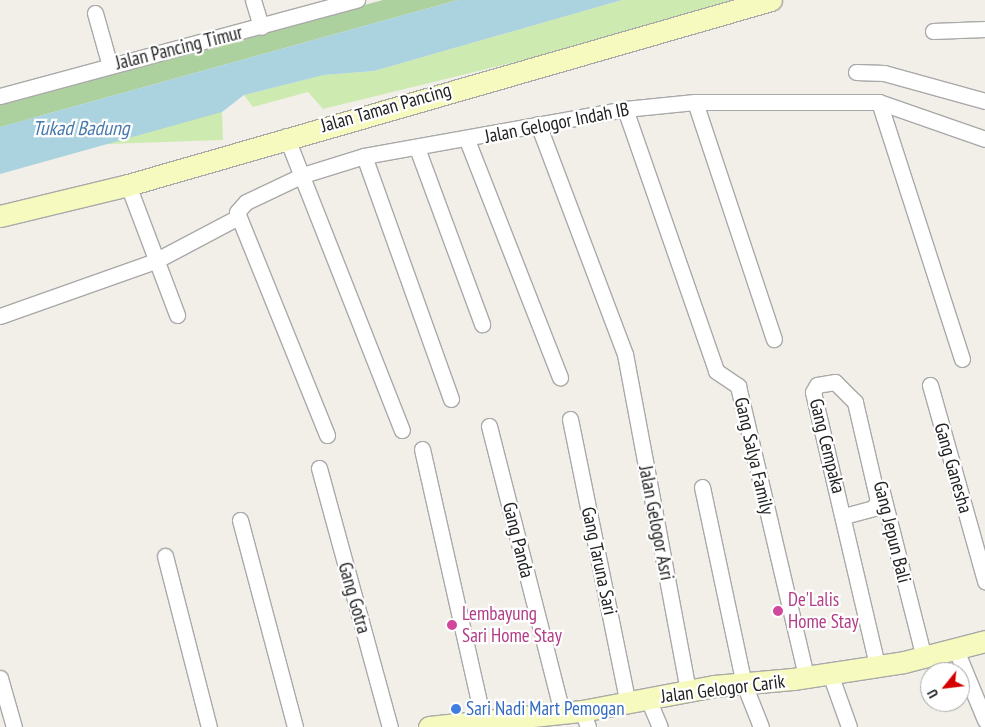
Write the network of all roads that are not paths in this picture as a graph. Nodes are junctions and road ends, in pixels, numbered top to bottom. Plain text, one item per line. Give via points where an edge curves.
1 (252, 0) edge
2 (357, 0) edge
3 (771, 0) edge
4 (95, 13) dead end
5 (261, 27) junction
6 (985, 29) edge
7 (933, 31) dead end
8 (110, 66) junction
9 (856, 72) dead end
10 (0, 96) edge
11 (985, 101) edge
12 (696, 102) junction
13 (878, 102) junction
14 (625, 109) junction
15 (538, 124) junction
16 (286, 136) junction
17 (467, 140) junction
18 (984, 141) edge
19 (418, 148) junction
20 (364, 156) junction
21 (304, 175) junction
22 (128, 184) junction
23 (0, 216) edge
24 (238, 217) junction
25 (155, 260) junction
26 (177, 315) dead end
27 (0, 316) edge
28 (482, 324) dead end
29 (774, 339) dead end
30 (962, 359) dead end
31 (560, 377) dead end
32 (930, 385) dead end
33 (451, 399) dead end
34 (862, 406) dead end
35 (570, 419) dead end
36 (488, 426) dead end
37 (402, 430) dead end
38 (327, 435) dead end
39 (422, 449) dead end
40 (319, 468) dead end
41 (702, 487) dead end
42 (844, 516) junction
43 (240, 520) dead end
44 (165, 556) dead end
45 (985, 581) edge
46 (985, 640) edge
47 (956, 650) junction
48 (924, 658) junction
49 (877, 665) junction
50 (829, 671) junction
51 (806, 677) junction
52 (0, 678) edge
53 (744, 684) junction
54 (688, 691) junction
55 (638, 701) junction
56 (577, 717) edge
57 (542, 720) edge
58 (985, 720) edge
59 (478, 722) edge
60 (14, 727) edge
61 (209, 727) edge
62 (295, 727) edge
63 (390, 727) edge
64 (430, 727) edge
65 (660, 727) edge
66 (761, 727) edge
67 (849, 727) edge

1 - 5 street
2 - 5 street, Jalan Pancing Timur
3 - 16 street, Jalan Taman Pancing
4 - 8 street
5 - 8 street, Jalan Pancing Timur
6 - 7 street
8 - 10 street, Jalan Pancing Timur
9 - 11 street via 884,73
12 - 13 street, Jalan Gelogor Indah IB
12 - 14 street, Jalan Gelogor Indah IB
12 - 29 street
13 - 18 street, Jalan Gelogor Indah IB
13 - 30 street
14 - 15 street, Jalan Gelogor Indah IB
14 - 51 street, Gang Salya Family via 716,371 738,386
15 - 17 street, Jalan Gelogor Indah IB
15 - 54 street, Jalan Gelogor Asri via 626,354
16 - 21 street
16 - 22 street, Jalan Taman Pancing
17 - 19 street, Jalan Gelogor Indah IB
17 - 31 street
19 - 20 street, Jalan Gelogor Indah IB
19 - 28 street
20 - 21 street, Jalan Gelogor Indah IB
20 - 33 street
21 - 24 street, Jalan Gelogor Indah IB via 241,204
21 - 37 street
22 - 23 street, Jalan Taman Pancing
22 - 25 street
24 - 25 street, Jalan Gelogor Indah IB
24 - 38 street
25 - 26 street
25 - 27 street, Jalan Gelogor Indah IB
32 - 45 street, Gang Ganesha
34 - 48 street, Gang Jepun Bali
35 - 55 street, Gang Taruna Sari
36 - 56 street, Gang Panda
39 - 59 street
40 - 63 street, Gang Gotra
41 - 53 street
42 - 42 street, Gang Cempaka via 813,392 817,385 835,382 855,402 878,501 873,508
42 - 49 street, Gang Cempaka
43 - 62 street
44 - 61 street
46 - 47 street, Jalan Gelogor Carik
47 - 48 street, Jalan Gelogor Carik
47 - 58 street
48 - 49 street, Jalan Gelogor Carik
49 - 50 street, Jalan Gelogor Carik
50 - 51 street, Jalan Gelogor Carik
50 - 67 street
51 - 53 street, Jalan Gelogor Carik
52 - 60 street
53 - 54 street, Jalan Gelogor Carik
53 - 66 street
54 - 55 street, Jalan Gelogor Carik
55 - 56 street, Jalan Gelogor Carik
55 - 65 street, Gang Taruna Sari
56 - 57 street, Jalan Gelogor Carik
57 - 59 street, Jalan Gelogor Carik
59 - 64 street, Jalan Gelogor Carik

